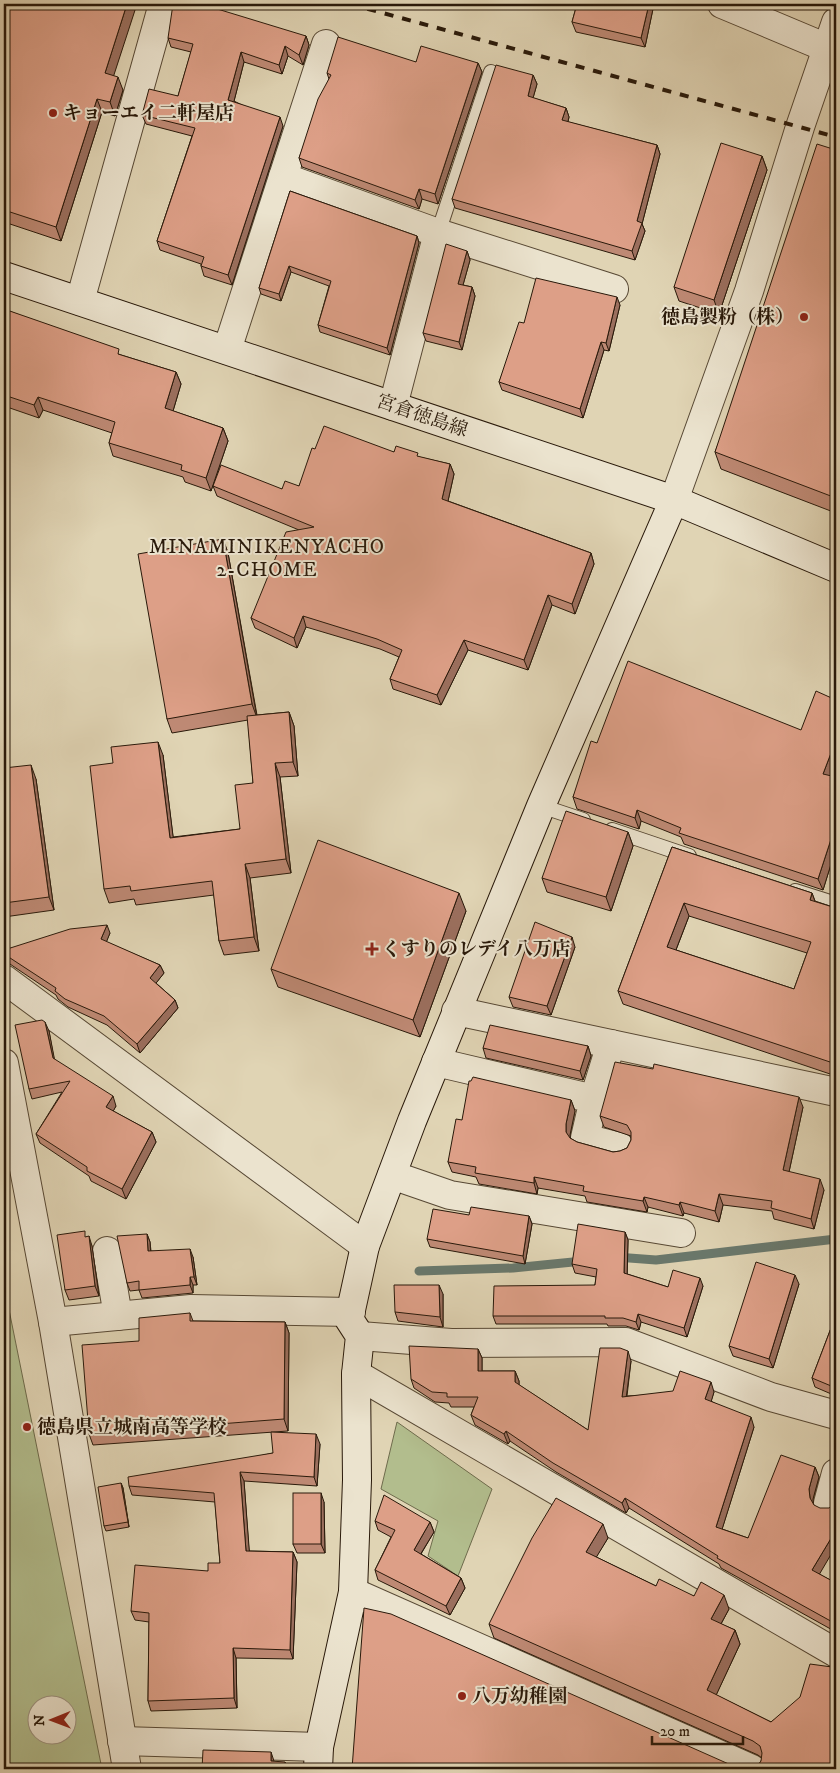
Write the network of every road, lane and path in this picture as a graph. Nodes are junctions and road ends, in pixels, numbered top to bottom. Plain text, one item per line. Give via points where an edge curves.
1 (163, 4) edge
2 (722, 4) edge
3 (836, 22) edge
4 (326, 44) dead end
5 (827, 48) junction
6 (492, 72) edge
7 (283, 177) junction
8 (438, 233) junction
9 (4, 276) edge
10 (614, 289) dead end
11 (80, 301) junction
12 (227, 350) junction
13 (393, 406) junction
14 (674, 500) junction
15 (836, 568) edge
16 (540, 806) junction
17 (707, 861) edge
18 (781, 886) edge
19 (836, 904) edge
20 (4, 980) edge
21 (456, 1011) junction
22 (611, 1044) junction
23 (436, 1062) junction
24 (4, 1064) edge
25 (836, 1092) edge
26 (594, 1099) junction
27 (620, 1147) dead end
28 (392, 1174) junction
29 (681, 1233) dead end
30 (365, 1246) junction
31 (107, 1251) dead end
32 (118, 1316) junction
33 (53, 1322) junction
34 (356, 1324) junction
35 (356, 1374) junction
36 (836, 1414) edge
37 (836, 1473) edge
38 (828, 1503) dead end
39 (353, 1592) junction
40 (836, 1653) edge
41 (122, 1741) junction
42 (318, 1758) edge
43 (127, 1769) edge
44 (752, 1769) edge

1 - 11 street
2 - 5 street
3 - 5 street
4 - 7 street
5 - 14 street via 749,291
6 - 8 lane
7 - 8 street
7 - 12 street
8 - 10 street
8 - 13 street
9 - 11 street, 宮倉徳島線
11 - 12 street, 宮倉徳島線
12 - 13 street, 宮倉徳島線
13 - 14 street, 宮倉徳島線
14 - 15 street, 宮倉徳島線
14 - 16 street
16 - 17 lane
16 - 21 street
18 - 19 lane
20 - 30 street
21 - 22 street
21 - 23 street
22 - 25 street
22 - 26 street
23 - 26 street
23 - 28 street
24 - 33 street
26 - 27 street via 585,1138
28 - 29 street via 450,1195
28 - 30 street
30 - 34 street
31 - 32 street
32 - 33 street
32 - 34 street via 190,1309
33 - 41 street
34 - 35 street
34 - 36 street via 451,1343 626,1342 771,1397
35 - 39 street
35 - 40 street
37 - 38 street
39 - 42 street
39 - 44 street
41 - 42 street
41 - 43 street

